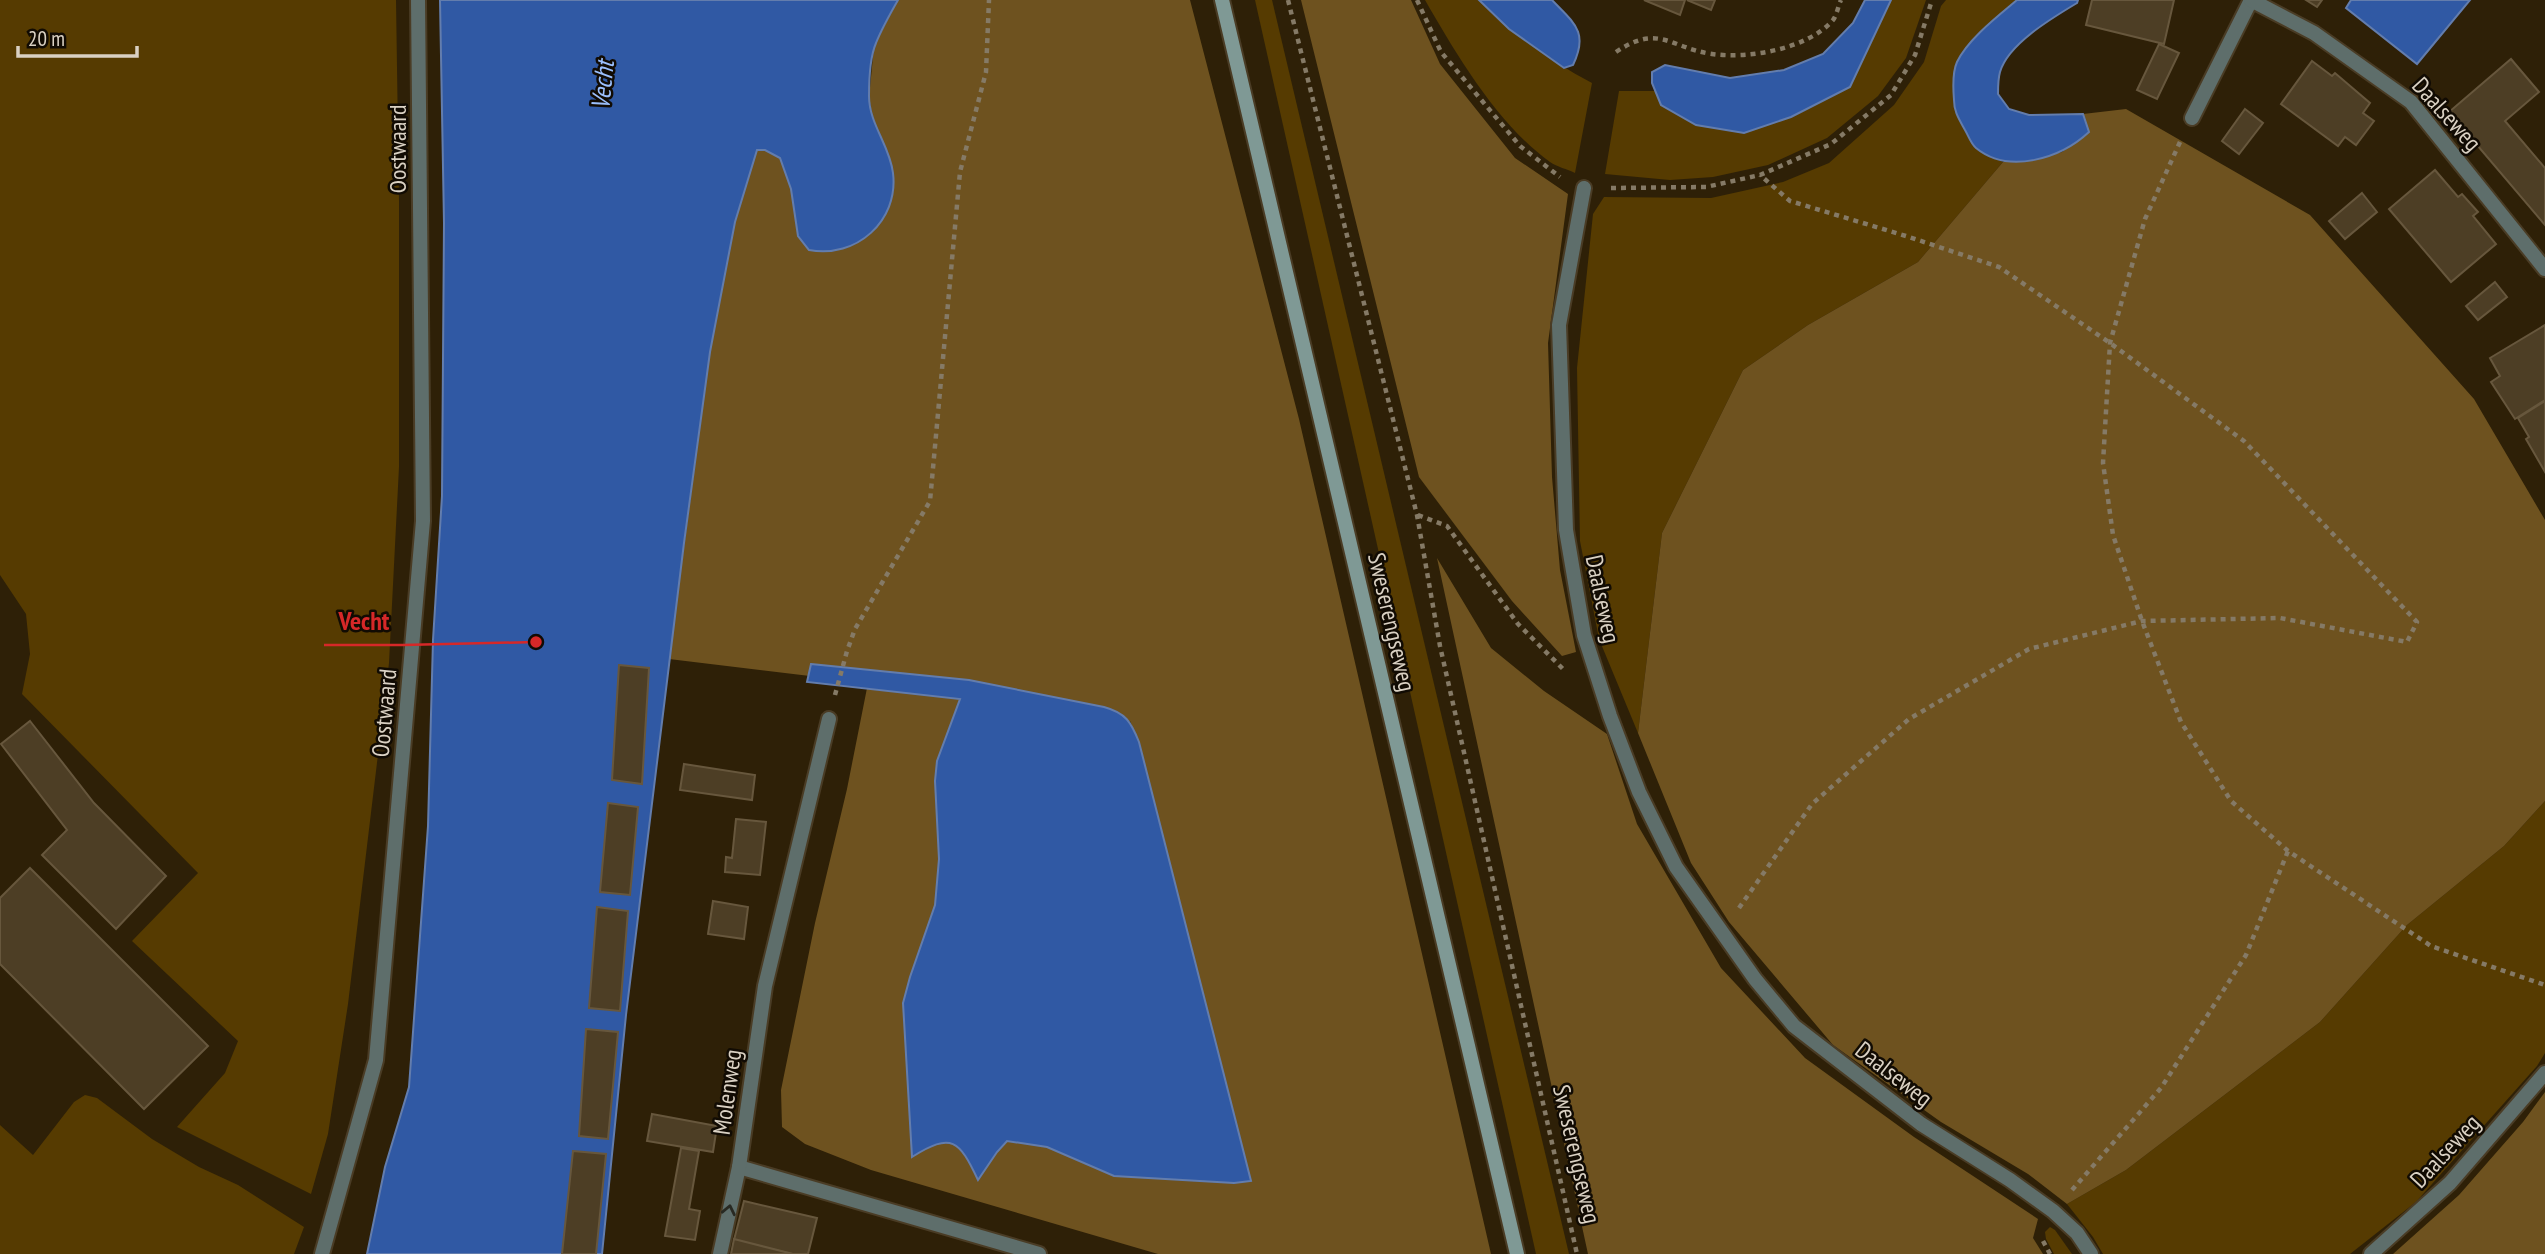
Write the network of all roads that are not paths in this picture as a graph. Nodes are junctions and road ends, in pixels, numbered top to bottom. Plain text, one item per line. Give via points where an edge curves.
1 (418, 0) edge
2 (1223, 0) edge
3 (2251, 0) edge
4 (2192, 118) dead end
5 (1584, 188) road end
6 (2545, 269) edge
7 (829, 719) road end
8 (2545, 1073) edge
9 (739, 1167) junction
10 (322, 1254) edge
11 (720, 1254) edge
12 (1039, 1254) edge
13 (1517, 1254) edge
14 (2091, 1254) edge
15 (2371, 1254) edge

1 - 10 street, Oostwaard via 423,520 376,1060
2 - 13 main road, Sweserengseweg
3 - 4 street
3 - 6 street, Daalseweg via 2314,33 2411,102
5 - 14 street, Daalseweg via 1559,325 1566,530 1584,635 1639,792 1676,867 1794,1026 1921,1125 2053,1211
7 - 9 street, Molenweg via 765,986
8 - 15 street, Daalseweg via 2450,1183
11 -> 9 street
9 - 12 street, Molenweg

